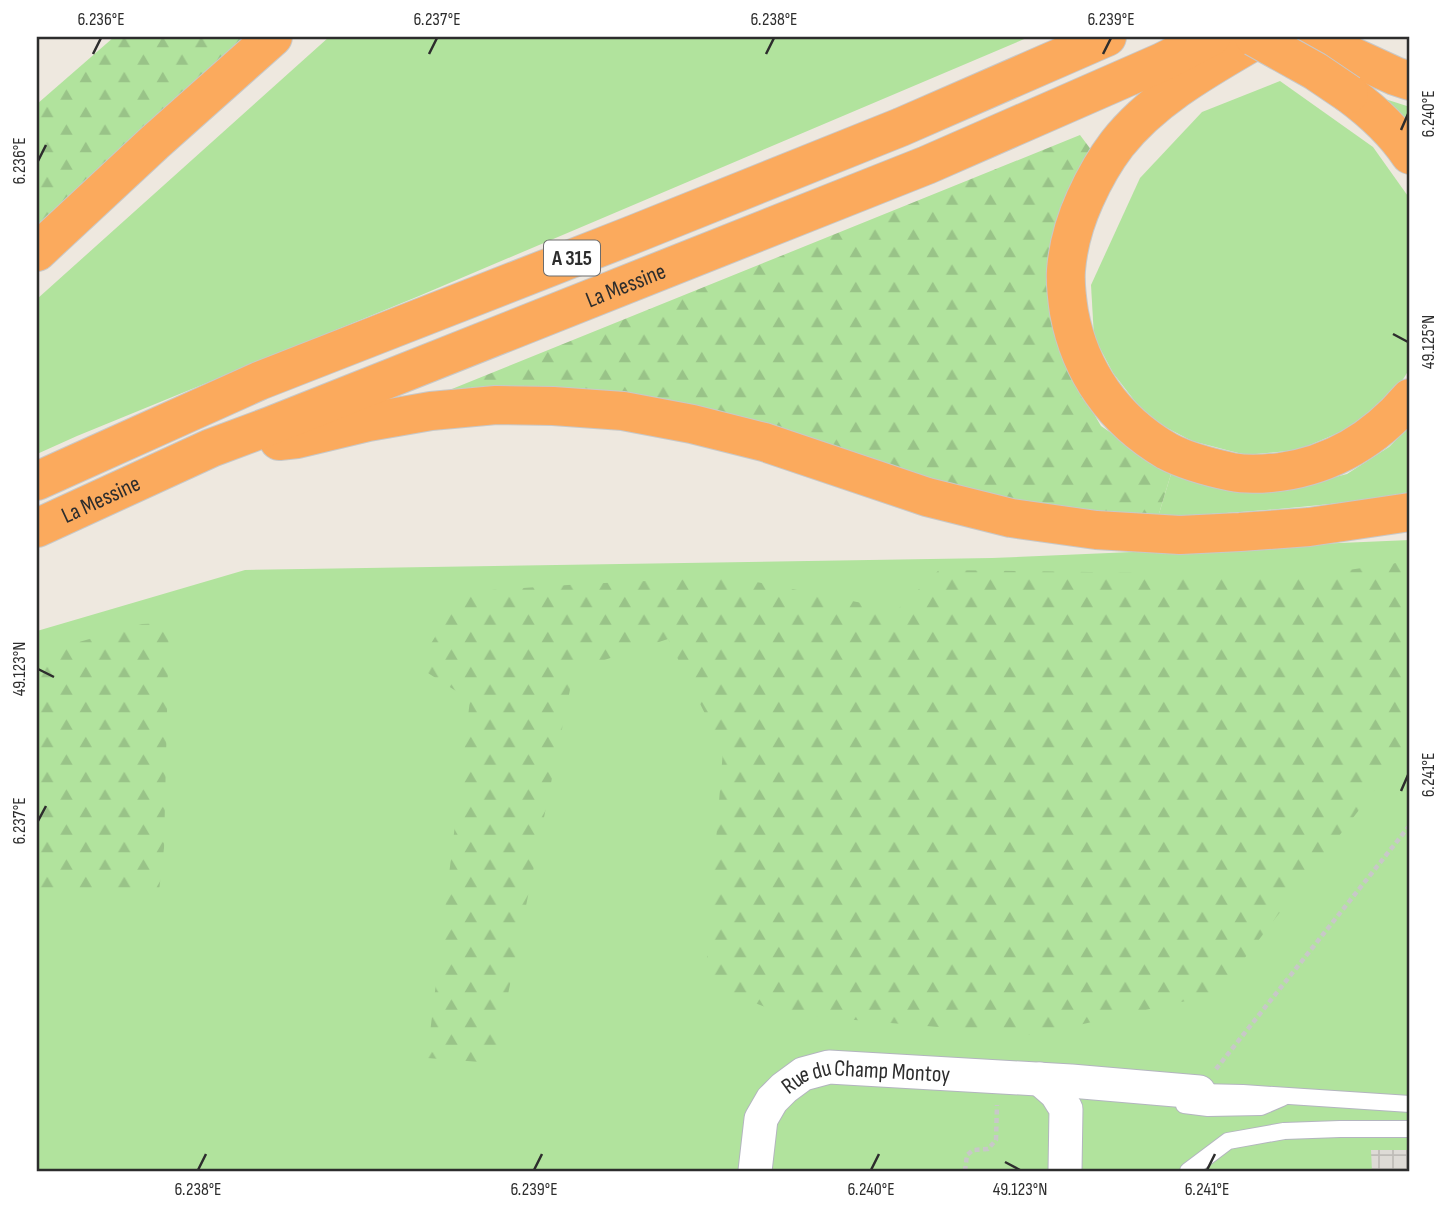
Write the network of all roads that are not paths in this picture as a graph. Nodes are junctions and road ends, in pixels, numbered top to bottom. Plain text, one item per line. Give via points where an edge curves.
1 (272, 37) edge
2 (1107, 37) edge
3 (1211, 37) edge
4 (1254, 37) edge
5 (1261, 37) edge
6 (1310, 37) edge
7 (1403, 78) edge
8 (1410, 155) edge
9 (37, 252) edge
10 (1410, 398) edge
11 (211, 448) junction
12 (37, 481) edge
13 (1410, 512) edge
14 (37, 528) edge
15 (1040, 1079) junction
16 (1135, 1087) junction
17 (1199, 1092) joint
18 (1288, 1096) junction
19 (1410, 1104) edge
20 (1410, 1129) edge
21 (755, 1171) edge
22 (1065, 1171) edge
23 (1188, 1171) edge

1 - 9 highway
2 - 12 highway, La Messine / A 315 via 901,127 258,381
3 - 11 highway, La Messine / A 315 via 927,165
4 - 8 highway, bridge via 1365,106
5 - 10 highway via 1194,77 1137,121 1095,176 1070,241 1066,273 1072,329 1083,362 1098,388 1141,433 1168,452 1233,472 1265,474 1325,462 1376,432
6 - 7 highway
11 - 13 highway via 297,439 431,411 553,406 623,411 692,424 764,442 939,500 1011,518 1097,530 1204,534 1309,527
11 - 14 highway, La Messine / A 315
15 - 16 street, Rue du Champ Montoy
15 - 21 street, Rue du Champ Montoy via 829,1067 803,1074 784,1087 761,1119
15 - 22 street via 1066,1109
16 - 17 street, Rue du Champ Montoy
16 - 18 lane via 1170,1103 1208,1108 1261,1107
17 - 18 lane
18 - 19 lane
20 - 23 lane via 1284,1131 1228,1141

